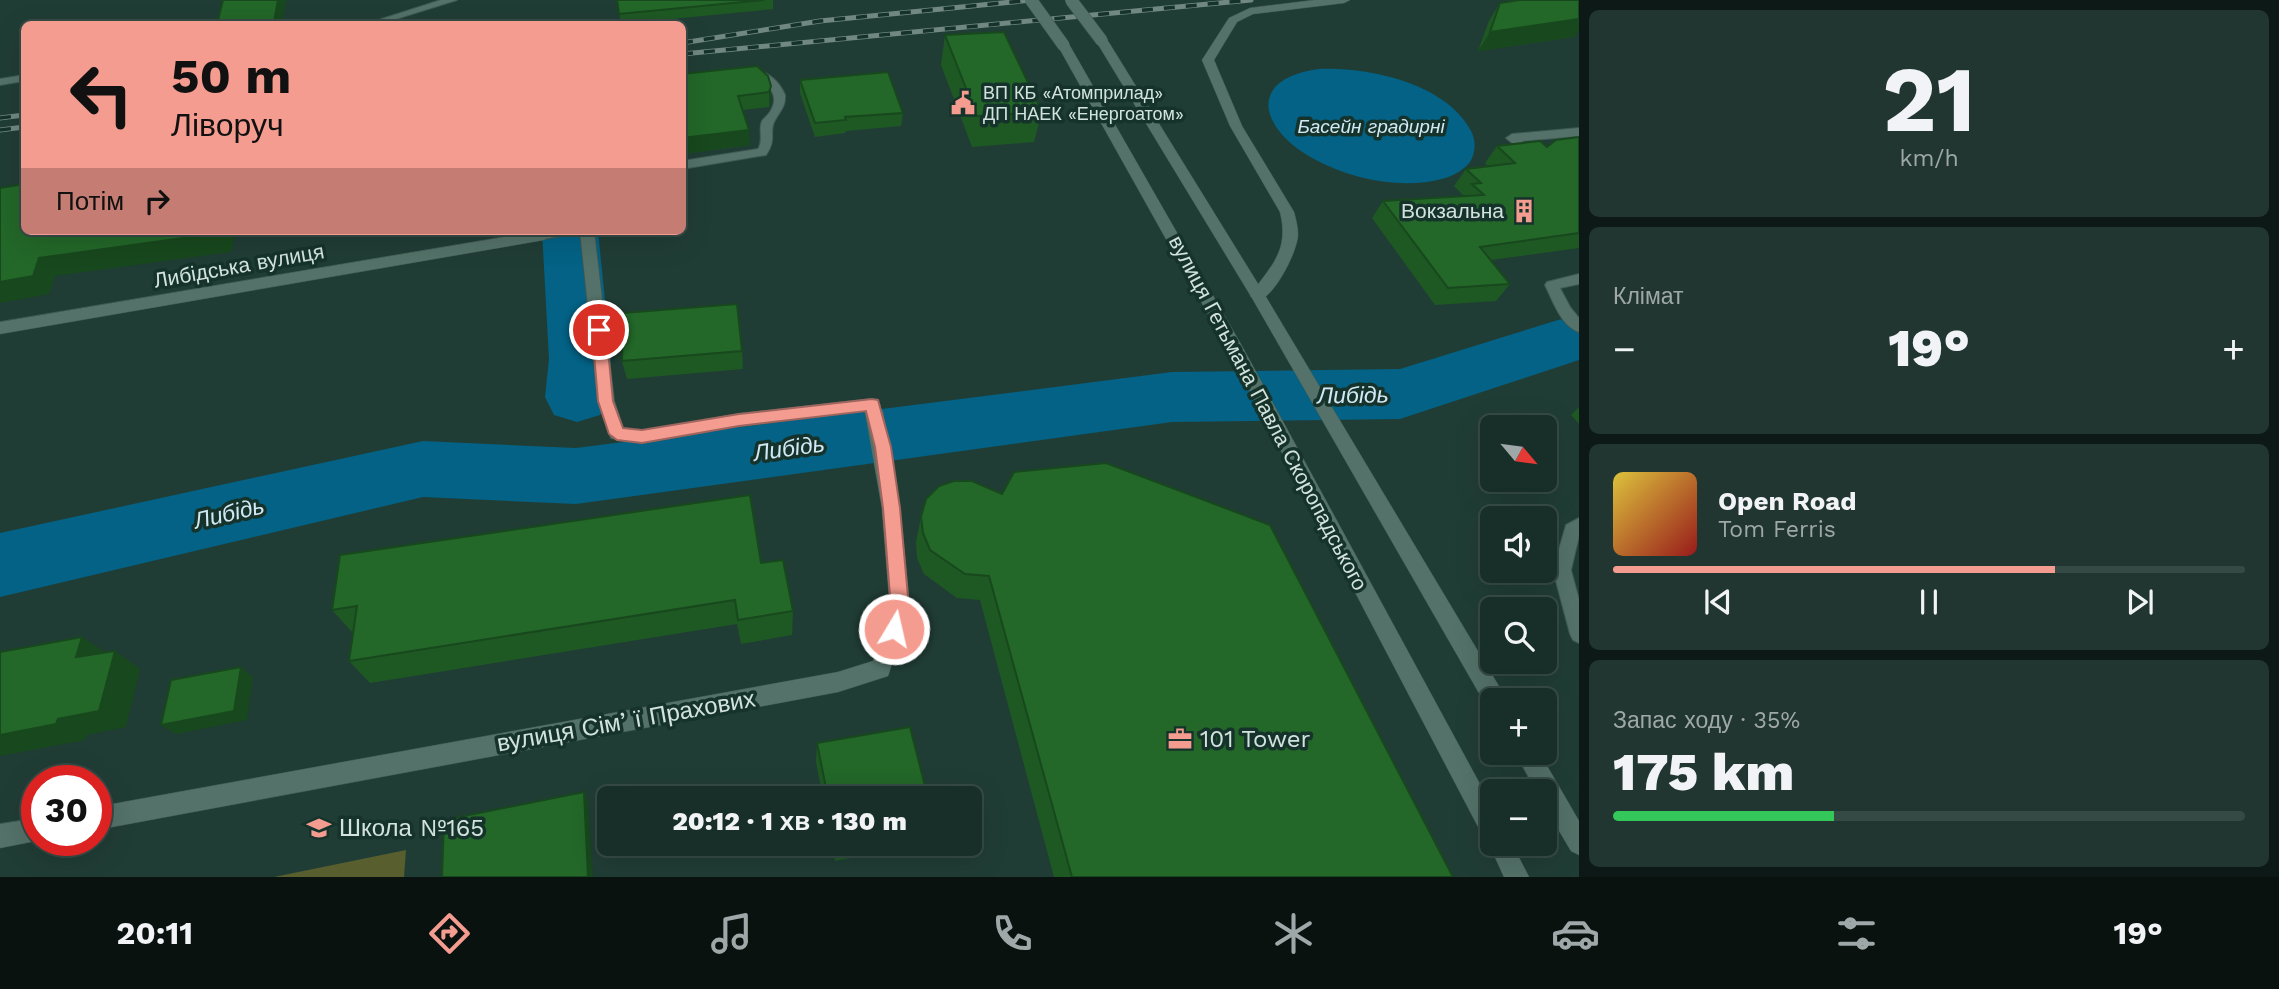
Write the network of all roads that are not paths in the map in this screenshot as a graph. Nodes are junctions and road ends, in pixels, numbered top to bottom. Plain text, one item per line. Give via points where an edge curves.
1 (452, 0) edge
2 (1031, 0) edge
3 (1071, 0) edge
4 (1344, 0) edge
5 (381, 21) edge
6 (758, 74) edge
7 (21, 78) edge
8 (0, 82) edge
9 (1579, 132) edge
10 (1534, 158) edge
11 (686, 164) edge
12 (544, 235) edge
13 (587, 235) edge
14 (1579, 279) edge
15 (1258, 296) junction
16 (1579, 327) edge
17 (0, 328) edge
18 (873, 404) joint
19 (1579, 525) edge
20 (1579, 634) edge
21 (1488, 688) edge
22 (1534, 765) edge
23 (1480, 808) edge
24 (112, 816) edge
25 (21, 833) edge
26 (0, 836) edge
27 (1579, 843) edge
28 (1506, 856) edge
29 (1517, 877) edge

1 - 5 lane
2 - 23 main road, вулиця Гетьмана Павла Скоропадського, bridge via 1064,47 1235,348
3 - 15 main road, вулиця Гетьмана Павла Скоропадського, bridge via 1102,41
4 - 15 main road via 1250,11 1233,20 1208,60 1236,126 1292,225 1292,238 1280,266
6 - 11 lane via 776,83 780,92 776,114 767,123 768,143 762,152
7 - 8 lane
9 - 10 lane via 1513,138
12 - 17 main road, Либідська вулиця
13 - 18 lane via 606,401 617,434 642,437
14 - 16 lane via 1552,285
15 - 21 main road, вулиця Гетьмана Павла Скоропадського
18 - 24 main road, вулиця Сімʼї Прахових via 883,447 900,608 881,669 838,682
19 - 20 lane via 1572,530 1562,570
22 - 27 main road
25 - 26 main road
28 - 29 main road

